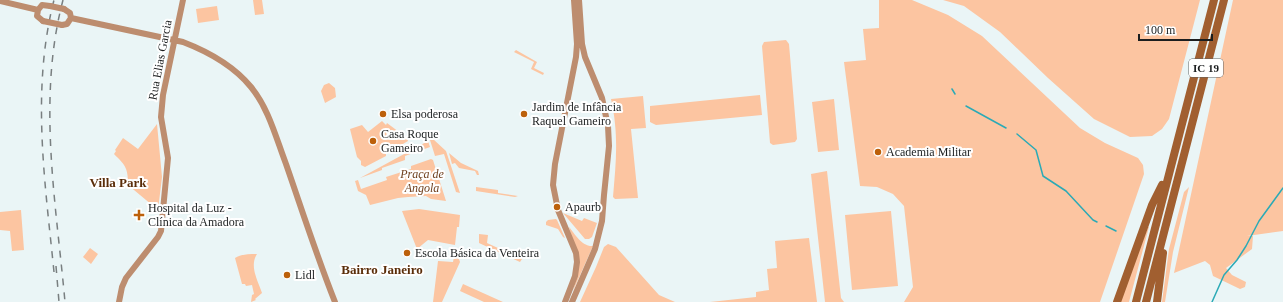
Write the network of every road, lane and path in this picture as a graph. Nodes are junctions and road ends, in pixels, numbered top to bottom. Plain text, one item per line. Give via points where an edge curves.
1 (183, 0) edge
2 (574, 0) edge
3 (579, 0) edge
4 (1214, 0) edge
5 (1224, 0) edge
6 (2, 2) edge
7 (38, 10) junction
8 (70, 18) junction
9 (175, 41) junction
10 (1170, 169) junction
11 (1165, 225) junction
12 (119, 302) edge
13 (335, 302) edge
14 (565, 302) edge
15 (572, 302) edge
16 (1117, 302) edge
17 (1136, 302) edge
18 (1146, 302) edge
19 (1157, 302) edge

1 - 9 street, Rua Elias Garcia
2 - 14 street via 577,44 553,185 558,210 576,253 577,262 575,276
3 - 15 street via 582,44 602,98 609,146 598,239
4 - 10 highway, IC 19
5 - 11 highway, IC 19
6 - 7 street
7 - 8 street, bridge via 42,5 64,9 70,13
7 - 8 street, bridge via 37,16 43,21 62,25
8 - 9 street
9 - 12 street, Rua Elias Garcia via 162,102 161,116 168,158 161,231 126,278
9 - 13 street via 196,47 226,63 241,76 262,102
10 - 16 highway via 1152,205
10 - 17 highway, IC 19
11 - 18 highway, IC 19
11 - 19 highway

